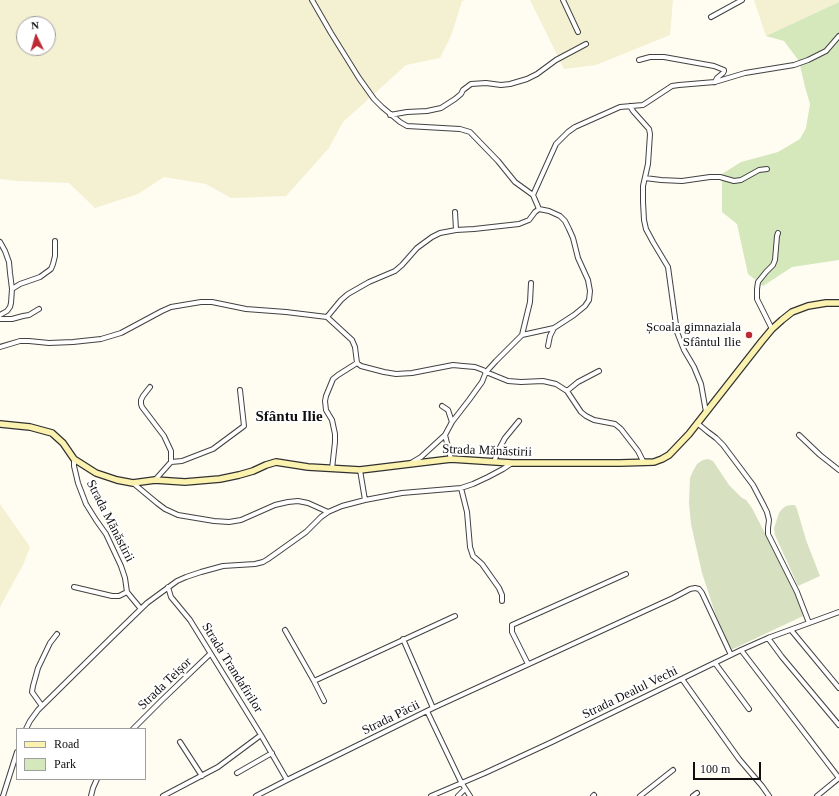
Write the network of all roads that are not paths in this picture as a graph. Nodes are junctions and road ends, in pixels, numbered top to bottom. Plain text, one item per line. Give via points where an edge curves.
1 (312, 0) edge
2 (563, 0) edge
3 (742, 0) edge
4 (711, 17) dead end
5 (578, 32) dead end
6 (839, 36) edge
7 (586, 44) dead end
8 (640, 60) dead end
9 (715, 82) junction
10 (630, 106) junction
11 (390, 115) junction
12 (767, 169) dead end
13 (645, 178) junction
14 (533, 195) junction
15 (540, 208) junction
16 (455, 212) dead end
17 (456, 230) junction
18 (778, 233) dead end
19 (55, 241) dead end
20 (0, 242) edge
21 (531, 283) dead end
22 (12, 289) junction
23 (839, 303) edge
24 (39, 309) dead end
25 (0, 315) edge
26 (327, 317) junction
27 (0, 319) edge
28 (554, 328) junction
29 (772, 329) junction
30 (522, 335) junction
31 (548, 346) dead end
32 (0, 347) edge
33 (357, 363) junction
34 (599, 371) dead end
35 (486, 372) junction
36 (150, 387) dead end
37 (240, 390) dead end
38 (567, 391) junction
39 (442, 406) dead end
40 (706, 412) junction
41 (452, 422) junction
42 (519, 422) dead end
43 (698, 423) junction
44 (0, 424) edge
45 (445, 435) junction
46 (799, 435) dead end
47 (74, 459) junction
48 (451, 459) junction
49 (171, 462) junction
50 (494, 462) junction
51 (410, 463) junction
52 (512, 463) junction
53 (644, 463) junction
54 (332, 469) junction
55 (360, 470) junction
56 (839, 470) edge
57 (155, 480) junction
58 (133, 483) junction
59 (461, 488) junction
60 (365, 500) junction
61 (328, 512) junction
62 (626, 574) dead end
63 (74, 587) dead end
64 (168, 588) junction
65 (127, 592) junction
66 (161, 593) junction
67 (170, 597) junction
68 (502, 601) dead end
69 (141, 609) junction
70 (839, 612) edge
71 (455, 616) dead end
72 (808, 623) junction
73 (285, 630) dead end
74 (791, 630) junction
75 (56, 634) dead end
76 (768, 638) junction
77 (403, 639) junction
78 (741, 650) junction
79 (210, 654) junction
80 (731, 655) junction
81 (715, 663) junction
82 (528, 664) junction
83 (682, 679) junction
84 (314, 681) junction
85 (839, 688) edge
86 (324, 701) dead end
87 (42, 706) junction
88 (433, 708) junction
89 (749, 708) dead end
90 (427, 712) junction
91 (839, 726) edge
92 (27, 728) edge
93 (134, 728) edge
94 (261, 735) junction
95 (180, 742) dead end
96 (272, 753) junction
97 (16, 755) edge
98 (673, 770) dead end
99 (237, 773) dead end
100 (202, 776) junction
101 (839, 778) edge
102 (97, 780) edge
103 (287, 780) junction
104 (461, 782) junction
105 (465, 789) junction
106 (266, 794) edge
107 (3, 796) edge
108 (91, 796) edge
109 (163, 796) edge
110 (256, 796) edge
111 (431, 796) edge
112 (458, 796) edge
113 (470, 796) edge
114 (640, 796) edge
115 (769, 796) edge
116 (817, 796) edge

1 - 11 street via 367,89
2 - 5 street
3 - 4 street
6 - 9 street via 826,50 808,60
7 - 11 street via 527,79 510,84 471,84 455,99 440,108
8 - 9 street via 664,57 714,66 724,70
9 - 10 street via 676,85 643,105
10 - 13 street via 649,129
10 - 14 street via 620,107 568,132 556,144
11 - 14 street via 407,126 460,129 470,132 515,182
12 - 13 street via 759,170 741,180 714,177 682,180
13 - 40 street via 643,202 646,229 668,267 678,332 701,384
14 - 15 street
15 - 17 street via 529,220 519,224
15 - 28 street via 560,216 565,221 590,291 585,306
16 - 17 street
17 - 26 street via 432,237 394,271 348,294
18 - 29 street via 775,260 758,282 756,289 757,299
19 - 22 street via 55,256 51,270
20 - 22 street via 8,262
21 - 30 street via 530,302
22 - 25 street via 10,307
23 - 29 street, Strada Mănăstirii via 817,304 798,310 787,315
24 - 27 street via 29,315
26 - 32 street via 201,302 171,307 121,333 101,339 64,343 20,341
26 - 33 street via 352,340 356,347
28 - 30 street
28 - 31 street
29 - 40 street, Strada Mănăstirii
30 - 35 street
33 - 35 street via 396,374 453,365 475,367
33 - 54 street via 333,379 326,396 326,410 332,420 335,434
34 - 38 street
35 - 38 street via 508,381 549,382
35 - 41 street via 482,382
36 - 49 street via 141,400 142,408 164,436 171,451
37 - 49 street via 244,426 213,449 182,461
38 - 53 street via 586,416 614,424 621,429
39 - 41 street via 448,410
40 - 43 street, Strada Mănăstirii
41 - 45 street
42 - 50 street via 505,438
43 - 53 street, Strada Mănăstirii via 669,455 654,462
43 - 72 street via 723,445 764,504 769,520 768,534 797,592
44 - 47 street, Strada Mănăstirii via 30,427 52,433
45 - 48 street
45 - 51 street via 421,457
46 - 56 street
47 - 58 street, Strada Mănăstirii via 102,475
47 - 65 street, Strada Mănăstirii via 78,483 86,504 106,534 121,566 126,578
48 - 50 street, Strada Mănăstirii
48 - 51 street, Strada Mănăstirii
49 - 57 street
50 - 52 street, Strada Mănăstirii
51 - 55 street, Strada Mănăstirii
52 - 53 street, Strada Mănăstirii
52 - 59 street
54 - 55 street, Strada Mănăstirii
54 - 57 street, Strada Mănăstirii via 276,462 220,479 185,482
55 - 60 street
57 - 58 street, Strada Mănăstirii
58 - 61 street via 166,509 178,515 198,519 229,522 241,520 275,505 298,501
59 - 60 street via 420,491
59 - 68 street via 473,556 500,588
60 - 61 street
61 - 64 street via 306,532 263,562 223,566 201,572 186,577
62 - 82 street via 512,625 512,632
63 - 65 street via 112,596
64 - 66 street
64 - 67 street, Strada Trandafirilor
65 - 69 street
66 - 67 street, Strada Trandafirilor
66 - 69 street
67 - 79 street, Strada Trandafirilor via 190,620
69 - 87 street
70 - 72 street, Strada Dealul Vechi
71 - 77 street
72 - 74 street, Strada Dealul Vechi
73 - 84 street
74 - 76 street, Strada Dealul Vechi
74 - 85 street
75 - 87 street via 41,661 32,686 32,692
76 - 78 street, Strada Dealul Vechi
76 - 91 street
77 - 84 street
77 - 88 street
78 - 80 street, Strada Dealul Vechi
78 - 101 street
79 - 93 street, Strada Teișor
79 - 94 street, Strada Trandafirilor
80 - 81 street, Strada Dealul Vechi
80 - 82 street, Strada Păcii via 702,593 695,588
81 - 83 street, Strada Dealul Vechi
81 - 89 street
82 - 88 street, Strada Păcii
83 - 104 street, Strada Dealul Vechi via 505,764
83 - 115 street
84 - 86 street
87 - 92 street
88 - 90 street, Strada Păcii
90 - 103 street, Strada Păcii
90 - 104 street
94 - 96 street, Strada Trandafirilor
94 - 100 street via 229,760
95 - 100 street
96 - 99 street
96 - 103 street, Strada Trandafirilor
97 - 107 street
98 - 114 street
100 - 109 street
101 - 116 street
102 - 108 street
103 - 106 street, Strada Păcii
104 - 105 street
104 - 111 street, Strada Dealul Vechi
105 - 112 street
105 - 113 street
106 - 110 street, Strada Păcii

